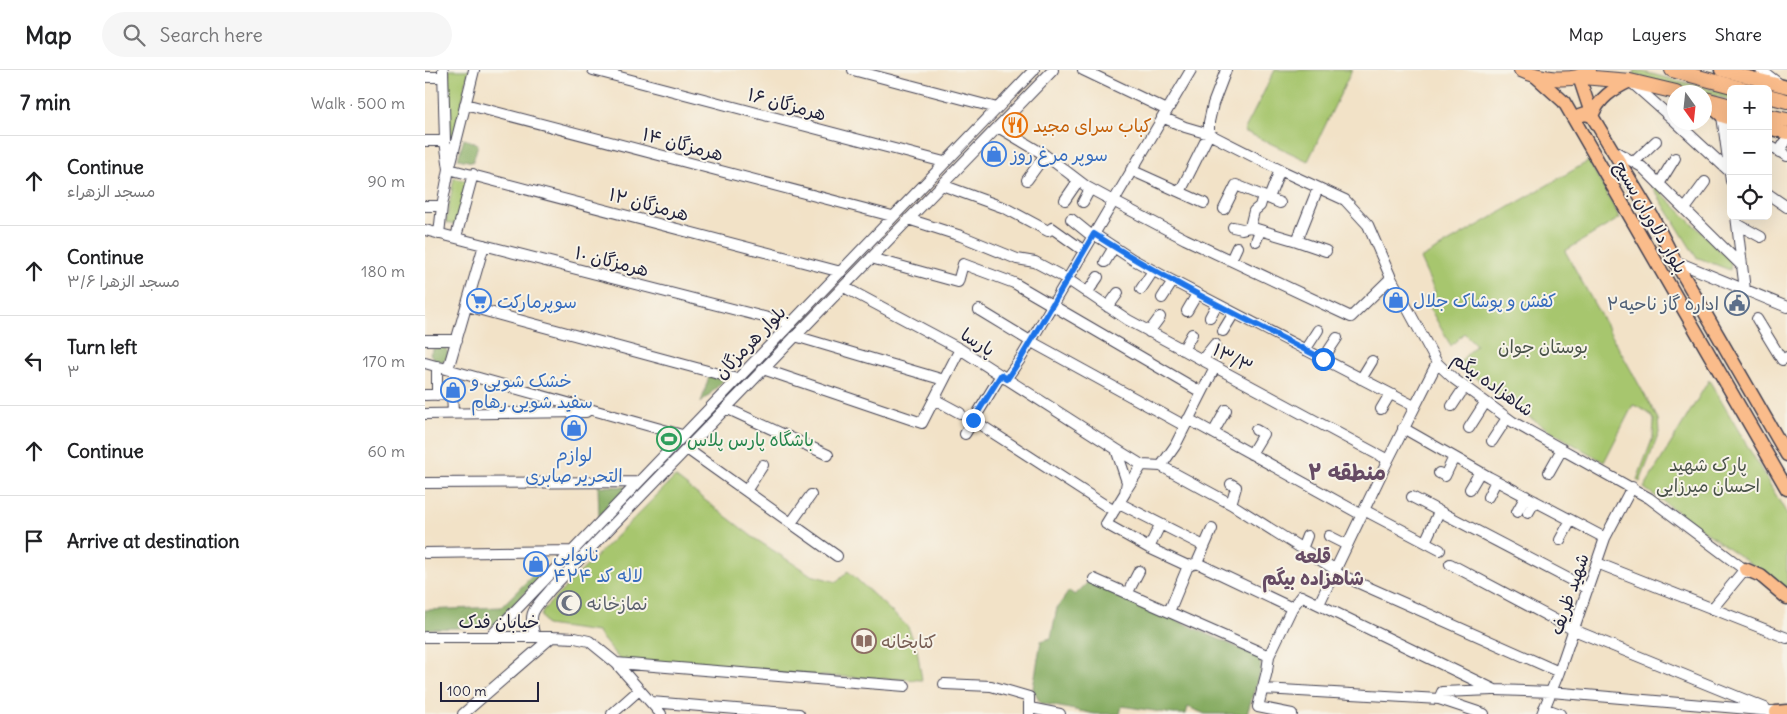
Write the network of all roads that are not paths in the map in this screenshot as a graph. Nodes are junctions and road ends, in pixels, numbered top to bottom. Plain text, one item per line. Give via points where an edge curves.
1 (474, 70) edge
2 (593, 70) edge
3 (853, 70) edge
4 (1034, 70) edge
5 (1053, 70) edge
6 (1083, 70) edge
7 (1521, 70) edge
8 (1672, 70) edge
9 (1721, 70) edge
10 (1761, 70) edge
11 (1188, 71) edge
12 (1227, 72) edge
13 (442, 73) edge
14 (1534, 75) junction
15 (1584, 75) edge
16 (1630, 76) edge
17 (425, 77) edge
18 (1728, 85) edge
19 (1784, 86) edge
20 (1667, 89) edge
21 (1772, 97) edge
22 (1787, 101) edge
23 (465, 104) junction
24 (1712, 104) edge
25 (997, 108) junction
26 (1165, 113) junction
27 (1727, 113) edge
28 (1667, 114) edge
29 (1592, 116) junction
30 (1772, 117) edge
31 (1787, 120) edge
32 (1576, 122) junction
33 (998, 127) junction
34 (1772, 129) edge
35 (1684, 130) edge
36 (1787, 133) edge
37 (1209, 134) junction
38 (1787, 139) edge
39 (445, 140) junction
40 (425, 141) edge
41 (1656, 141) dead end
42 (1772, 147) edge
43 (1611, 149) junction
44 (1783, 154) edge
45 (1045, 155) junction
46 (1675, 158) dead end
47 (944, 162) junction
48 (1634, 162) junction
49 (449, 169) junction
50 (1727, 169) edge
51 (1131, 170) junction
52 (1280, 170) junction
53 (473, 174) junction
54 (1027, 180) dead end
55 (1078, 180) junction
56 (1705, 182) dead end
57 (942, 184) junction
58 (1659, 184) junction
59 (1319, 188) junction
60 (1090, 189) junction
61 (1180, 192) junction
62 (1266, 197) junction
63 (1772, 197) edge
64 (1065, 200) dead end
65 (1113, 201) junction
66 (1083, 202) dead end
67 (1204, 203) dead end
68 (1280, 203) dead end
69 (425, 206) edge
70 (442, 206) junction
71 (1787, 207) edge
72 (1224, 209) dead end
73 (1685, 209) junction
74 (892, 216) junction
75 (908, 219) junction
76 (1071, 219) dead end
77 (1736, 220) edge
78 (1233, 227) dead end
79 (1255, 229) junction
80 (425, 230) edge
81 (439, 234) junction
82 (1093, 235) junction
83 (1761, 237) dead end
84 (456, 238) junction
85 (1256, 241) dead end
86 (1297, 241) junction
87 (484, 245) junction
88 (1114, 247) junction
89 (1237, 247) dead end
90 (1080, 248) dead end
91 (1326, 251) dead end
92 (871, 258) junction
93 (1231, 260) junction
94 (1675, 261) junction
95 (1105, 262) dead end
96 (1742, 266) junction
97 (1153, 270) junction
98 (841, 272) junction
99 (1098, 276) dead end
100 (1391, 278) junction
101 (1067, 280) junction
102 (1173, 281) junction
103 (844, 287) junction
104 (1141, 289) dead end
105 (1745, 290) junction
106 (1087, 293) junction
107 (1119, 293) dead end
108 (1197, 294) junction
109 (1162, 298) dead end
110 (1052, 304) junction
111 (1217, 304) junction
112 (467, 306) junction
113 (1107, 307) junction
114 (1787, 307) edge
115 (979, 310) dead end
116 (1187, 311) dead end
117 (1234, 313) junction
118 (1160, 317) dead end
119 (1211, 317) dead end
120 (1757, 319) dead end
121 (791, 324) junction
122 (1318, 330) dead end
123 (1223, 331) dead end
124 (1149, 332) junction
125 (1192, 334) dead end
126 (795, 336) junction
127 (1337, 338) dead end
128 (425, 340) edge
129 (457, 340) junction
130 (1031, 341) junction
131 (1215, 344) dead end
132 (960, 349) junction
133 (1183, 350) junction
134 (1305, 350) junction
135 (1323, 359) junction
136 (1784, 359) edge
137 (1202, 360) junction
138 (1372, 361) dead end
139 (425, 363) edge
140 (1437, 363) junction
141 (1735, 364) junction
142 (437, 366) junction
143 (1215, 368) junction
144 (448, 369) junction
145 (763, 369) junction
146 (1720, 372) junction
147 (1004, 377) junction
148 (737, 379) junction
149 (1361, 379) junction
150 (945, 380) junction
151 (1464, 388) junction
152 (1201, 392) junction
153 (1390, 394) junction
154 (425, 395) edge
155 (437, 395) junction
156 (934, 399) junction
157 (1485, 403) junction
158 (1415, 406) junction
159 (1452, 406) dead end
160 (425, 407) edge
161 (726, 408) junction
162 (1381, 409) dead end
163 (1225, 410) dead end
164 (600, 412) junction
165 (453, 413) junction
166 (960, 413) dead end
167 (425, 414) edge
168 (1507, 418) junction
169 (973, 420) junction
170 (1186, 422) junction
171 (1403, 428) junction
172 (1469, 428) dead end
173 (1256, 430) dead end
174 (1213, 433) junction
175 (965, 434) dead end
176 (683, 435) junction
177 (1493, 442) dead end
178 (687, 449) junction
179 (1116, 449) junction
180 (1562, 449) junction
181 (827, 454) dead end
182 (1251, 454) junction
183 (1787, 455) edge
184 (1454, 457) junction
185 (1388, 460) junction
186 (763, 465) dead end
187 (1142, 465) junction
188 (1161, 466) junction
189 (1480, 472) junction
190 (1549, 472) dead end
191 (1439, 473) dead end
192 (1496, 481) junction
193 (638, 482) junction
194 (425, 484) edge
195 (1231, 484) dead end
196 (1632, 487) junction
197 (1470, 489) dead end
198 (1787, 489) edge
199 (746, 491) junction
200 (1125, 493) junction
201 (811, 495) dead end
202 (1411, 497) dead end
203 (1488, 497) dead end
204 (1530, 499) junction
205 (1231, 504) junction
206 (1116, 507) junction
207 (1439, 512) junction
208 (1517, 512) dead end
209 (1528, 512) dead end
210 (1363, 513) junction
211 (1571, 520) junction
212 (791, 523) junction
213 (1160, 524) junction
214 (1212, 529) dead end
215 (1307, 536) dead end
216 (1329, 536) dead end
217 (1605, 538) junction
218 (1560, 540) dead end
219 (1425, 542) junction
220 (1347, 545) junction
221 (1204, 546) junction
222 (1149, 548) junction
223 (1301, 549) junction
224 (1440, 550) dead end
225 (571, 551) junction
226 (425, 553) edge
227 (837, 556) dead end
228 (1597, 563) junction
229 (1192, 564) junction
230 (1450, 564) dead end
231 (1745, 569) junction
232 (1139, 570) dead end
233 (1335, 571) junction
234 (1094, 579) dead end
235 (543, 581) junction
236 (551, 589) junction
237 (1588, 589) junction
238 (1127, 594) junction
239 (1787, 598) edge
240 (1787, 603) edge
241 (1319, 604) junction
242 (1292, 608) junction
243 (1712, 609) junction
244 (1169, 612) junction
245 (1574, 630) junction
246 (425, 637) edge
247 (490, 637) junction
248 (535, 637) junction
249 (552, 637) junction
250 (1787, 638) edge
251 (1269, 656) junction
252 (616, 663) junction
253 (1559, 672) junction
254 (944, 684) dead end
255 (905, 686) dead end
256 (639, 690) junction
257 (1262, 690) junction
258 (1495, 690) junction
259 (1551, 692) junction
260 (1439, 699) junction
261 (651, 702) junction
262 (1029, 706) edge
263 (1543, 711) edge
264 (1782, 712) edge
265 (463, 714) edge
266 (612, 714) edge
267 (661, 714) edge
268 (799, 714) edge
269 (1060, 714) edge
270 (1292, 714) edge
271 (1484, 714) edge
272 (1560, 714) edge

1 - 23 street
2 - 47 street, هرمزگان ۱۶
3 - 25 street
4 - 25 street, بلوار هرمزگان
5 - 33 street, بلوار هرمزگان
6 - 26 street, شاهزاده بیگم
7 - 14 highway
8 - 18 highway
9 - 19 main road
10 - 19 street
11 - 26 street
12 - 37 street via 1213,104
13 - 17 street
13 - 39 street
14 - 15 highway via 1557,79
14 - 32 main road, بلوار دلاوران بسیج via 1564,102
15 - 16 highway
15 - 29 main road, بلوار دلاوران بسیج
16 - 20 highway
16 - 28 street
16 - 29 main road via 1605,96
21 - 22 highway
23 - 49 street
23 - 74 street, هرمزگان ۱۴
24 - 27 highway
25 - 47 street, بلوار هرمزگان
26 - 37 street, شاهزاده بیگم via 1185,128
26 - 51 street
29 - 32 main road via 1579,116
29 - 43 main road, بلوار دلاوران بسیج
30 - 31 highway
32 - 146 main road, بلوار دلاوران بسیج
33 - 45 street
33 - 57 street, بلوار هرمزگان
34 - 36 main road
35 - 50 street
37 - 52 street, شاهزاده بیگم
37 - 61 street
38 - 44 street
39 - 40 street
39 - 49 street
41 - 48 street
42 - 44 street
43 - 48 street
43 - 94 main road, بلوار دلاوران بسیج
45 - 54 street
45 - 55 street
46 - 58 street
47 - 74 street, بلوار هرمزگان
48 - 58 street
49 - 53 street, هرمزگان ۱۲
49 - 70 street
51 - 61 street
51 - 65 street
52 - 59 street, شاهزاده بیگم
52 - 62 street
53 - 84 street
53 - 98 street, هرمزگان ۱۲
55 - 60 street
55 - 64 street
56 - 73 street
57 - 75 street, بلوار هرمزگان
57 - 90 street via 1005,208 1048,231 1052,228
58 - 73 street
59 - 86 street
59 - 100 street, شاهزاده بیگم via 1345,200 1368,225
60 - 65 street
60 - 66 street
61 - 67 street
62 - 68 street
62 - 72 street via 1236,185
62 - 79 street via 1254,211
63 - 71 street
65 - 82 street
65 - 93 street
69 - 70 street
70 - 81 street
73 - 96 street
74 - 98 street, بلوار هرمزگان
75 - 92 street, بلوار هرمزگان
75 - 101 street, ۱۳/۳ via 1035,262
76 - 82 street
77 - 83 street
77 - 96 street
78 - 79 street
79 - 85 street
79 - 86 street
80 - 81 street, هرمزگان ۱۰
81 - 84 street, هرمزگان ۱۰
82 - 88 street
82 - 101 street
84 - 87 street, هرمزگان ۱۰
86 - 91 street
87 - 112 street
87 - 121 street, هرمزگان ۱۰
88 - 95 street
88 - 97 street
89 - 93 street
92 - 103 street, بلوار هرمزگان
92 - 110 street via 959,282 963,264 1014,283
93 - 100 street via 1351,317
94 - 105 street
94 - 141 main road, بلوار دلاوران بسیج
96 - 105 street
97 - 102 street
97 - 104 street
98 - 121 street, بلوار هرمزگان
99 - 106 street
100 - 140 street, شاهزاده بیگم
101 - 106 street, ۱۳/۳
101 - 110 street
102 - 108 street
102 - 109 street
103 - 126 street, بلوار هرمزگان
103 - 132 street, پارسا
105 - 114 street
106 - 113 street, ۱۳/۳
107 - 113 street
108 - 111 street
108 - 116 street
110 - 130 street
110 - 152 street
111 - 117 street
111 - 119 street
112 - 129 street
112 - 148 street
113 - 124 street, ۱۳/۳
115 - 130 street
117 - 123 street
117 - 134 street
118 - 124 street
120 - 136 street
121 - 148 street, بلوار هرمزگان
122 - 134 street
124 - 133 street, ۱۳/۳
125 - 133 street
126 - 145 street, بلوار هرمزگان
126 - 150 street
127 - 135 street
128 - 129 street
129 - 144 street
130 - 147 street
130 - 170 street
131 - 137 street
132 - 147 street, پارسا
132 - 150 street
133 - 137 street, ۱۳/۳
134 - 135 street
135 - 149 street
137 - 143 street, ۱۳/۳
138 - 149 street
139 - 142 street
140 - 151 street, شاهزاده بیگم
140 - 158 street
141 - 146 main road
141 - 183 main road, بلوار دلاوران بسیج
142 - 144 street
142 - 155 street
143 - 152 street
143 - 185 street, ۱۳/۳
144 - 164 street
145 - 156 street via 922,423
145 - 161 street, بلوار هرمزگان
146 - 198 main road, بلوار دلاوران بسیج
147 - 169 street
147 - 179 street, پارسا
148 - 176 street, بلوار هرمزگان
149 - 153 street
150 - 156 street
151 - 157 street, شاهزاده بیگم
151 - 159 street
152 - 170 street
153 - 158 street
153 - 162 street
154 - 155 street
155 - 165 street via 452,394
156 - 166 street
157 - 168 street, شاهزاده بیگم
157 - 172 street
158 - 171 street
160 - 167 street
161 - 178 street, بلوار هرمزگان
161 - 181 street
163 - 174 street
164 - 165 street
164 - 176 street
165 - 167 street
168 - 177 street
168 - 180 street, شاهزاده بیگم
169 - 175 street
169 - 206 street
170 - 174 street
170 - 188 street
171 - 184 street
171 - 185 street
173 - 182 street via 1263,434
174 - 182 street
176 - 193 street, بلوار هرمزگان
178 - 199 street
178 - 236 street, بلوار هرمزگان
179 - 187 street, پارسا
179 - 200 street via 1127,482
180 - 190 street
180 - 196 street, شاهزاده بیگم
182 - 210 street
184 - 189 street
184 - 191 street via 1445,476
185 - 210 street
186 - 199 street
187 - 188 street, پارسا
187 - 200 street
188 - 205 street
189 - 192 street
189 - 197 street
192 - 203 street
192 - 204 street
193 - 194 street
193 - 225 street, بلوار هرمزگان
195 - 205 street via 1235,487
196 - 217 street, شهید ظریف
196 - 231 street, شاهزاده بیگم
199 - 212 street
200 - 206 street
201 - 212 street
202 - 207 street
204 - 208 street
204 - 209 street
204 - 211 street
205 - 223 street
206 - 213 street
206 - 222 street via 1106,524
207 - 219 street
207 - 237 street
210 - 219 street
210 - 220 street
211 - 217 street
211 - 218 street
212 - 227 street
213 - 221 street
213 - 222 street
214 - 221 street
215 - 223 street
216 - 220 street
217 - 228 street, شهید ظریف
219 - 224 street
220 - 233 street
221 - 229 street
222 - 229 street
223 - 233 street
225 - 226 street
225 - 235 street, بلوار هرمزگان
228 - 237 street, شهید ظریف
228 - 243 street
229 - 242 street
229 - 244 street
230 - 245 street
231 - 239 main road via 1761,576
231 - 240 street, شاهزاده بیگم
231 - 243 street
232 - 238 street
233 - 241 street
233 - 253 street
234 - 238 street
235 - 236 street
235 - 247 street, بلوار هرمزگان
236 - 248 street, بلوار هرمزگان via 531,613
237 - 245 street, شهید ظریف
238 - 244 street
241 - 242 street via 1301,596
241 - 258 street
242 - 251 street
243 - 250 street
244 - 251 street
245 - 253 street, شهید ظریف
245 - 264 street
246 - 247 street, خیابان فدک
247 - 248 street, خیابان فدک
248 - 249 street, خیابان فدک
249 - 252 street, خیابان فدک via 589,641
249 - 265 street
251 - 257 street
252 - 255 street
252 - 256 street, خیابان فدک
253 - 259 street, شهید ظریف
254 - 262 street via 991,686
256 - 261 street, خیابان فدک
256 - 266 street
257 - 260 street
257 - 270 street via 1257,706
258 - 259 street
258 - 260 street via 1442,692
259 - 263 street, شهید ظریف
259 - 264 street
260 - 271 street
261 - 267 street, خیابان فدک
261 - 268 street
262 - 269 street
263 - 272 street

